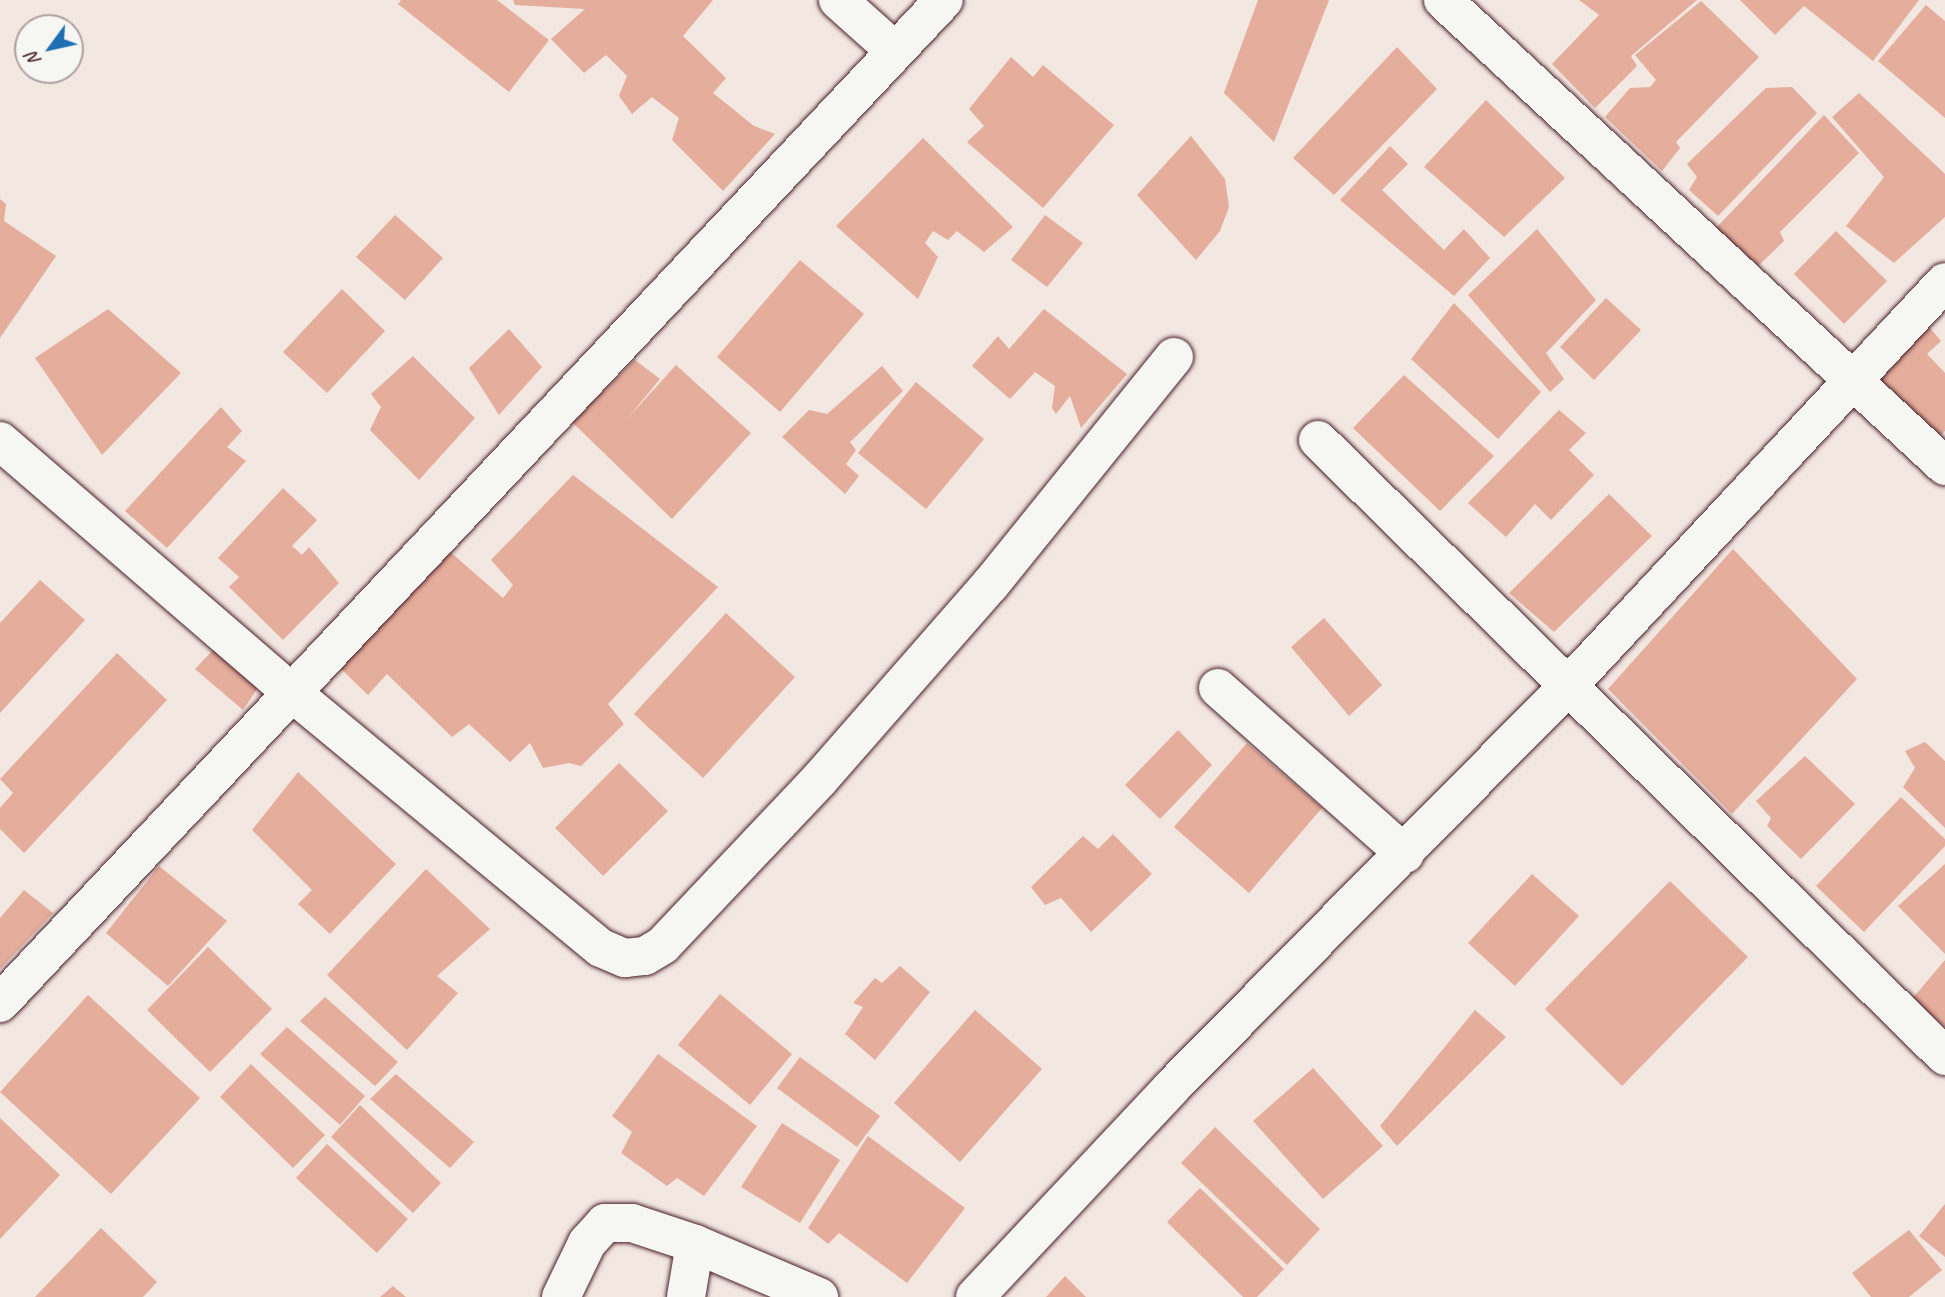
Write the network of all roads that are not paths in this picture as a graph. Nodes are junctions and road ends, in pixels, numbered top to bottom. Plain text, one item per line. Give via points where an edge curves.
1 (838, 0) edge
2 (944, 0) edge
3 (1443, 0) edge
4 (895, 51) junction
5 (1945, 282) edge
6 (1174, 357) dead end
7 (1852, 377) junction
8 (1318, 440) dead end
9 (0, 441) edge
10 (1945, 466) edge
11 (1218, 688) dead end
12 (1566, 688) junction
13 (290, 691) junction
14 (1405, 854) junction
15 (0, 1003) edge
16 (1945, 1056) edge
17 (695, 1244) junction
18 (561, 1297) edge
19 (686, 1297) edge
20 (818, 1297) edge
21 (975, 1297) edge

1 - 4 street
2 - 4 street
3 - 7 street
4 - 13 street
5 - 7 street
6 - 13 street via 990,585 820,779 663,945 645,956 625,958 601,948
7 - 10 street
7 - 12 street
8 - 12 street
9 - 13 street
11 - 14 street
12 - 14 street
12 - 16 street
13 - 15 street
14 - 21 street via 1171,1088
17 - 18 street via 632,1223 605,1223 587,1242
17 - 19 street
17 - 20 street

